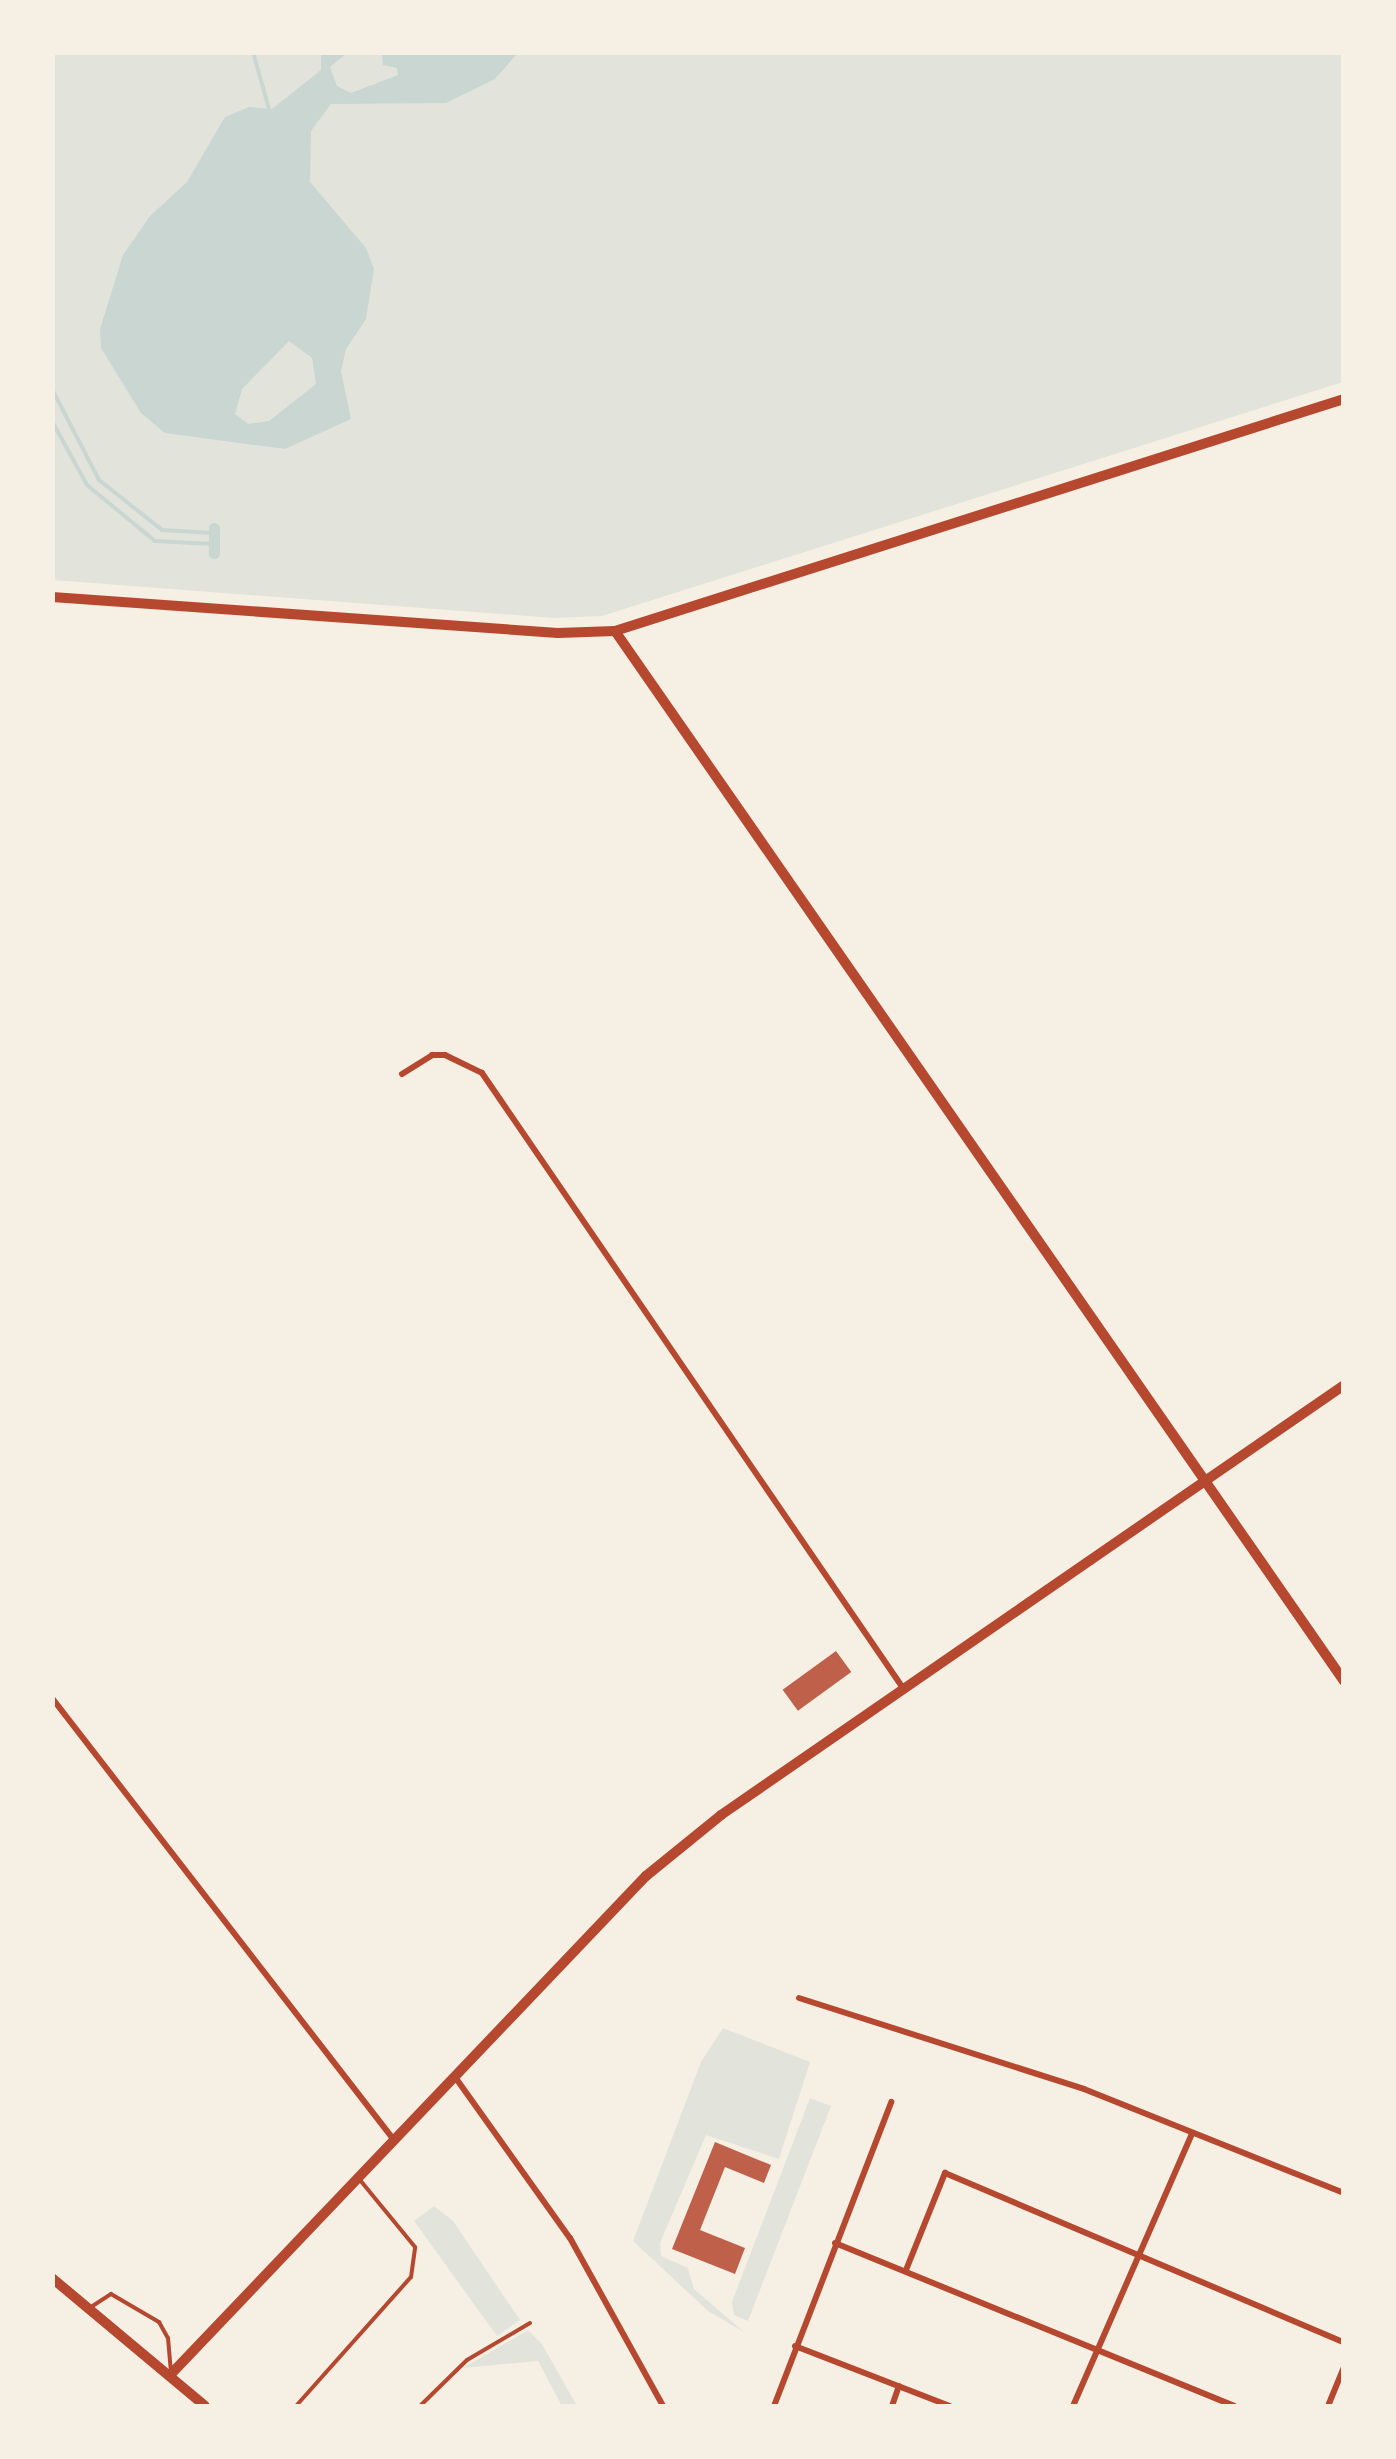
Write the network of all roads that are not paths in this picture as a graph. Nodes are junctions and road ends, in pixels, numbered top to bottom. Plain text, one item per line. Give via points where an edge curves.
1 (1344, 399) edge
2 (52, 597) edge
3 (615, 631) junction
4 (402, 1074) dead end
5 (1344, 1386) edge
6 (1207, 1480) junction
7 (1344, 1681) edge
8 (903, 1688) junction
9 (52, 1698) edge
10 (799, 1998) dead end
11 (454, 2076) junction
12 (891, 2102) dead end
13 (1192, 2133) junction
14 (394, 2140) junction
15 (358, 2178) junction
16 (1344, 2193) edge
17 (835, 2243) junction
18 (1142, 2254) junction
19 (906, 2270) junction
20 (52, 2278) edge
21 (88, 2310) junction
22 (530, 2323) dead end
23 (1344, 2342) edge
24 (795, 2346) junction
25 (1099, 2347) junction
26 (1344, 2367) edge
27 (172, 2372) junction
28 (899, 2386) junction
29 (421, 2405) edge
30 (204, 2406) edge
31 (296, 2406) edge
32 (663, 2406) edge
33 (774, 2406) edge
34 (892, 2406) edge
35 (950, 2406) edge
36 (1072, 2406) edge
37 (1234, 2406) edge
38 (1328, 2406) edge

1 - 3 main road
2 - 3 main road via 558,633
3 - 6 main road
4 - 8 street via 432,1055 482,1073
5 - 6 main road
6 - 7 main road
6 - 8 main road
8 - 11 main road via 646,1876
9 - 14 street
10 - 13 street via 937,2038
11 - 14 main road
11 - 32 street via 570,2238
12 - 17 street
13 - 16 street
13 - 18 street
14 - 15 main road
15 - 27 main road
15 - 31 lane via 415,2248 410,2277
17 - 19 street
17 - 24 street
18 - 19 street via 945,2173
18 - 23 street
18 - 25 street
19 - 25 street
20 - 21 main road
21 - 27 main road
21 - 27 lane via 111,2294 159,2322
22 - 29 lane via 467,2360
24 - 28 street
24 - 33 street
25 - 36 street
25 - 37 street
26 - 38 street
27 - 30 main road
28 - 34 street
28 - 35 street

